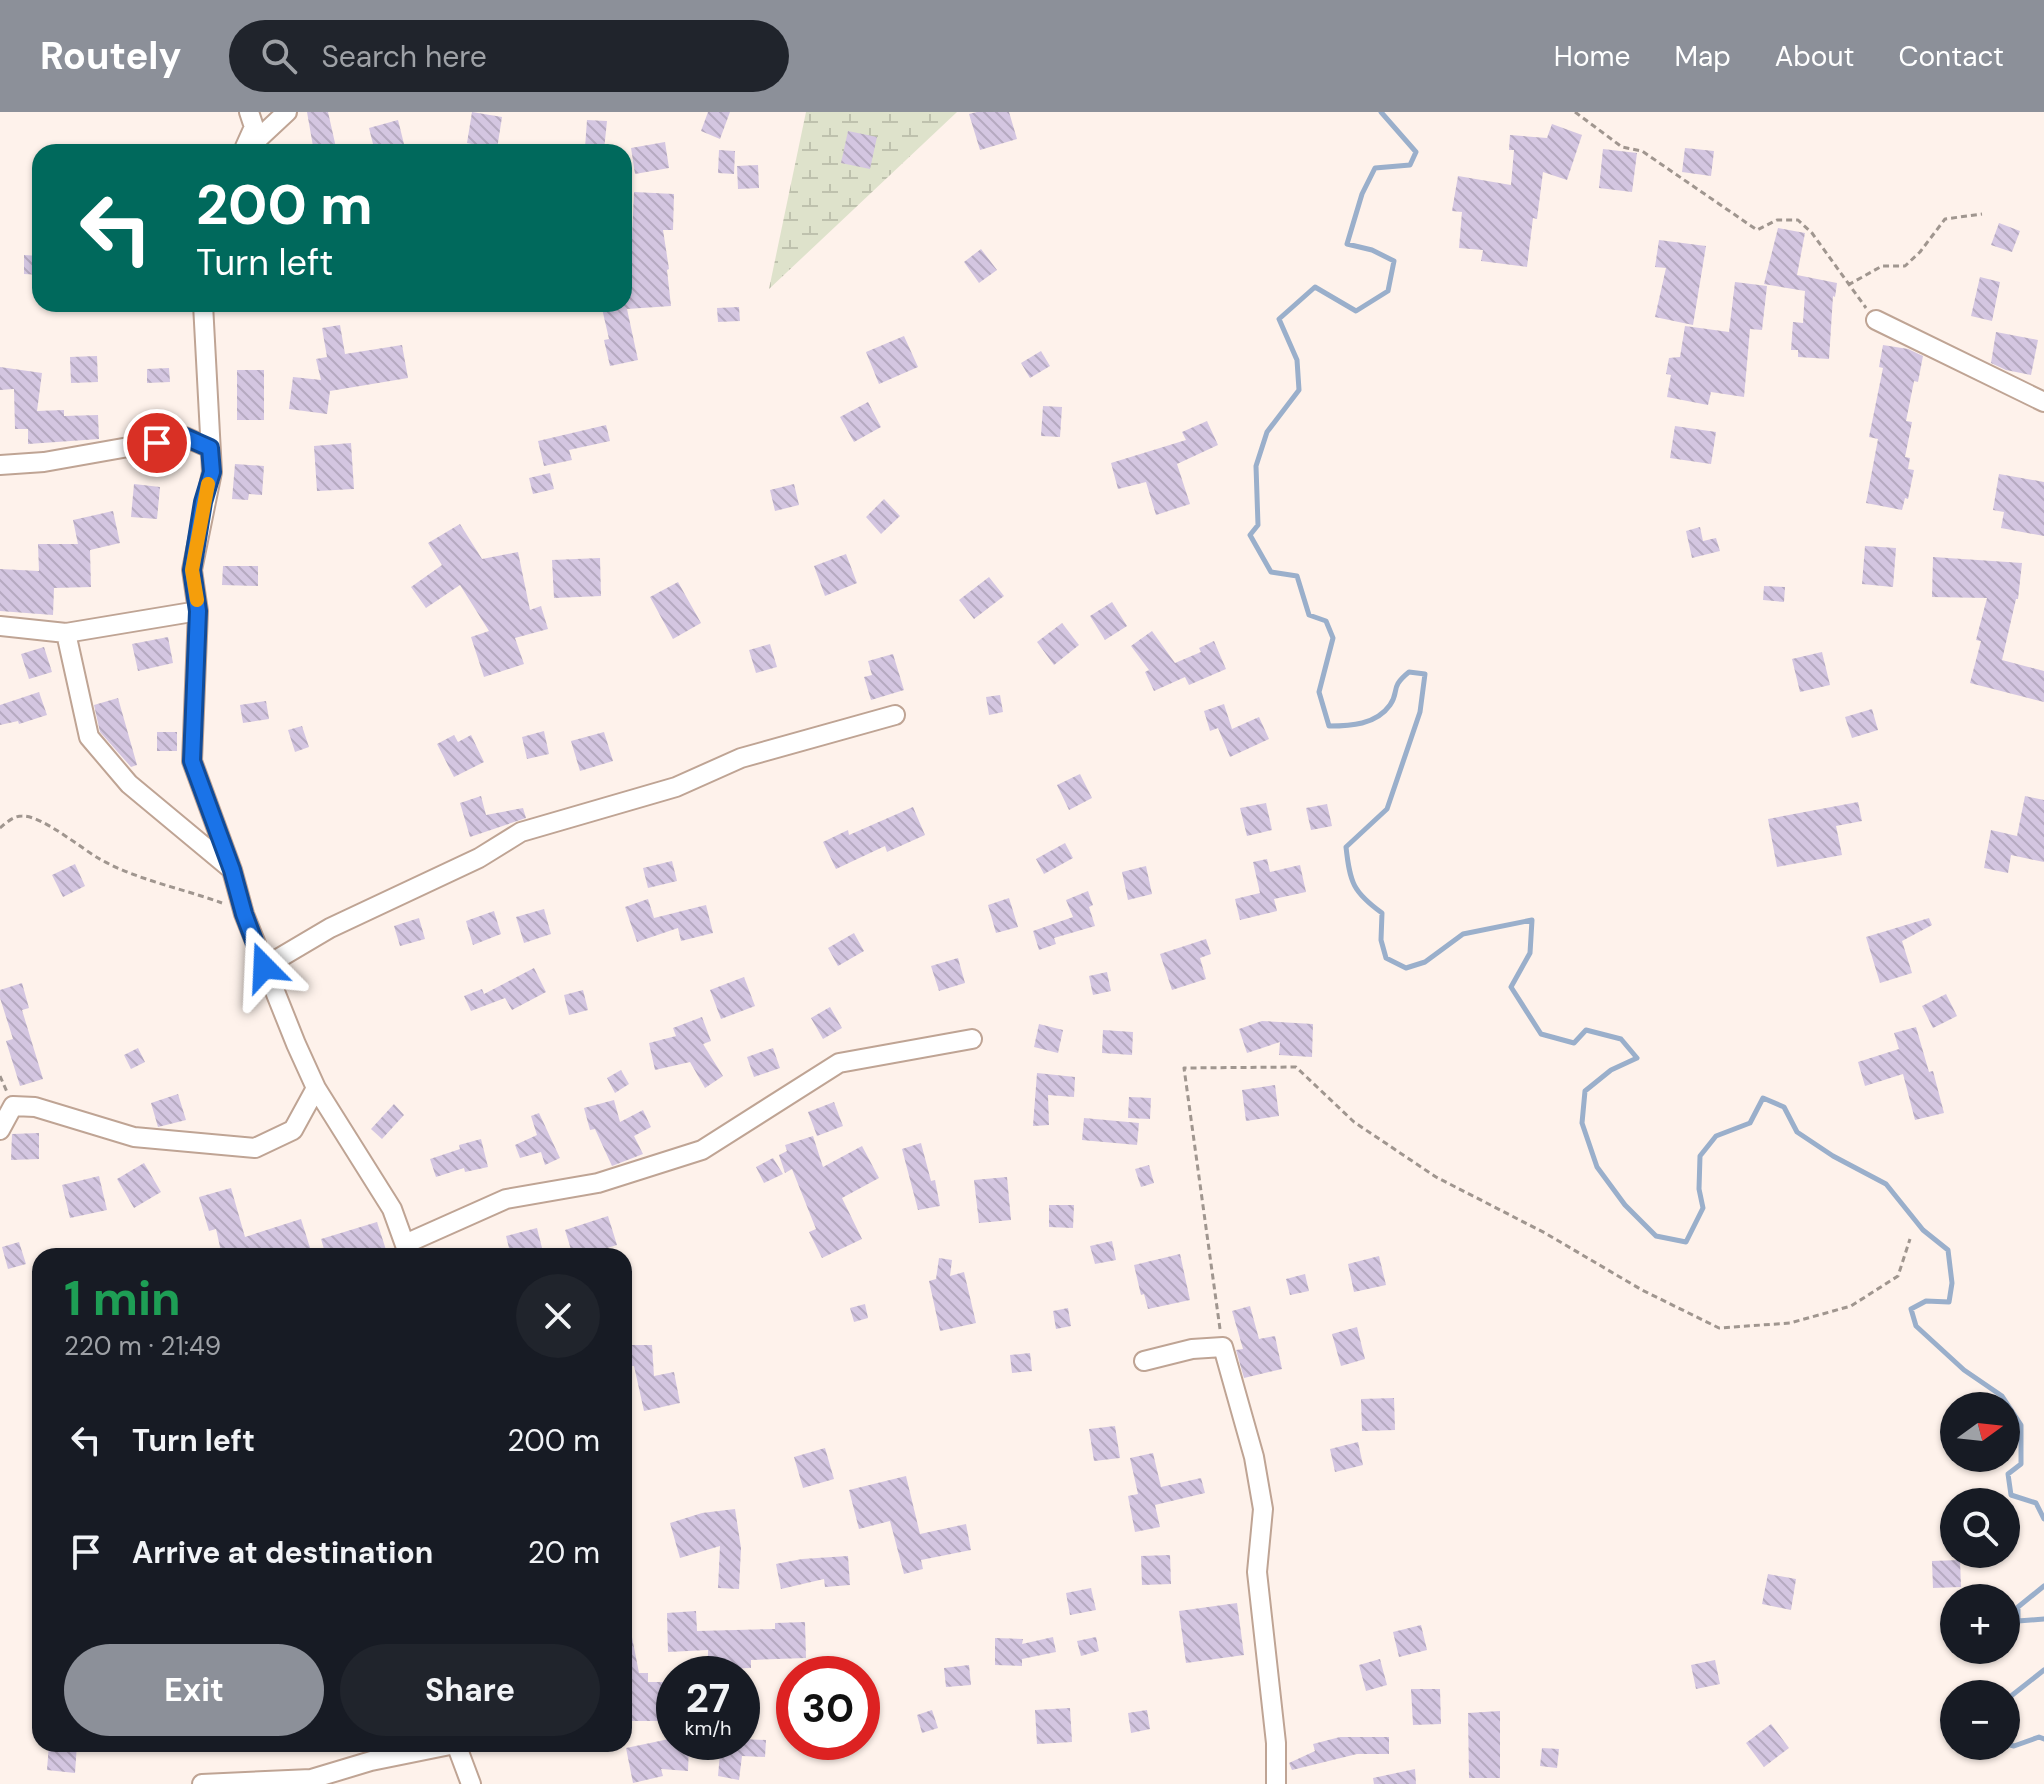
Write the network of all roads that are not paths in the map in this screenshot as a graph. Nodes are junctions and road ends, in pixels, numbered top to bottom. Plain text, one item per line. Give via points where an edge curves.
1 (249, 112) edge
2 (287, 112) edge
3 (247, 144) edge
4 (252, 144) edge
5 (203, 312) edge
6 (1876, 320) road end
7 (2044, 402) edge
8 (210, 448) junction
9 (0, 465) edge
10 (198, 611) junction
11 (0, 626) edge
12 (66, 633) junction
13 (895, 715) dead end
14 (232, 870) junction
15 (264, 967) junction
16 (972, 1039) dead end
17 (316, 1088) junction
18 (0, 1130) edge
19 (406, 1248) edge
20 (411, 1248) edge
21 (1144, 1361) dead end
22 (416, 1752) edge
23 (459, 1752) edge
24 (202, 1784) edge
25 (471, 1784) edge
26 (1276, 1784) edge

1 - 3 street via 254,127
2 - 4 street
5 - 8 street
6 - 7 street
8 - 9 street via 185,437
8 - 10 street via 212,472 192,570
10 - 12 street
10 - 14 street via 192,761
11 - 12 street
12 - 14 street via 89,737 129,784
13 - 15 street via 741,758 676,787 521,832
14 - 15 street
15 - 17 street
16 - 20 street via 839,1063 702,1150 598,1183 506,1199
17 - 18 street via 293,1130 255,1148 134,1137 35,1107 13,1106
17 - 19 street via 392,1209
21 - 26 street via 1223,1347 1263,1509 1257,1572
22 - 24 street via 311,1779
23 - 25 street

